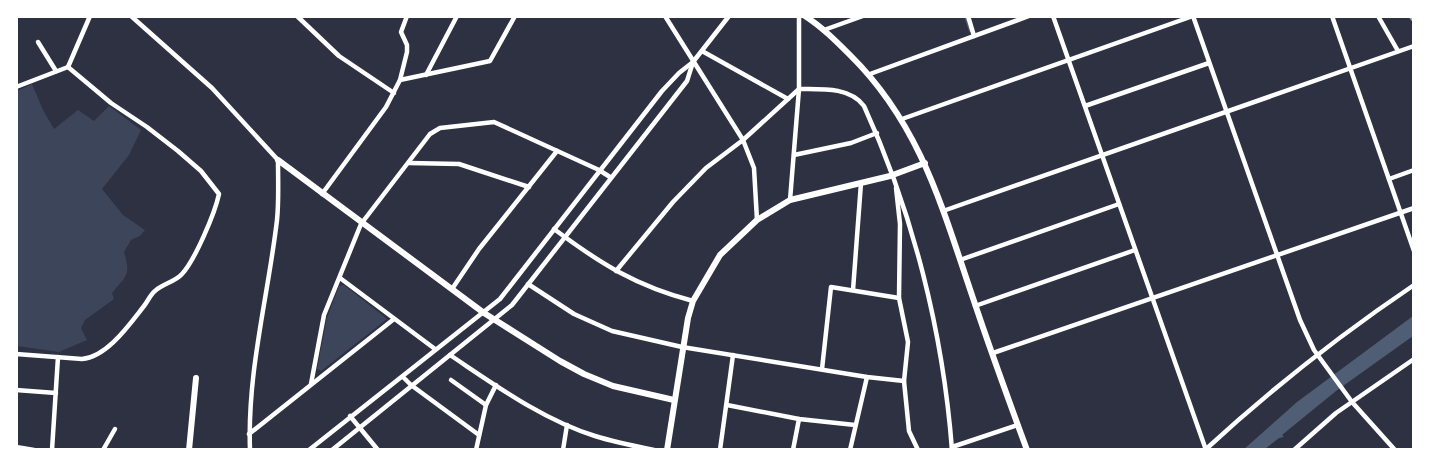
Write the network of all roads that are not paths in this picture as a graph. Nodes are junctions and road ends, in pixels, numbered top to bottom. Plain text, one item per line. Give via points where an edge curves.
1 (90, 16) edge
2 (131, 16) edge
3 (297, 16) edge
4 (407, 16) edge
5 (457, 16) edge
6 (515, 16) edge
7 (665, 16) edge
8 (729, 16) edge
9 (798, 16) edge
10 (805, 16) edge
11 (863, 16) edge
12 (968, 16) edge
13 (1029, 16) edge
14 (1053, 16) edge
15 (1193, 16) edge
16 (1332, 16) edge
17 (1378, 16) edge
18 (824, 30) junction
19 (974, 36) junction
20 (38, 42) dead end
21 (1413, 46) edge
22 (702, 51) junction
23 (1398, 51) junction
24 (1068, 60) junction
25 (693, 62) junction
26 (1209, 63) junction
27 (68, 67) junction
28 (1350, 68) junction
29 (56, 71) junction
30 (870, 74) junction
31 (426, 75) junction
32 (400, 80) junction
33 (16, 87) edge
34 (799, 89) junction
35 (394, 93) junction
36 (788, 99) junction
37 (1085, 106) junction
38 (1226, 112) junction
39 (902, 119) junction
40 (876, 133) junction
41 (743, 140) junction
42 (557, 151) junction
43 (794, 155) junction
44 (1102, 155) junction
45 (279, 160) junction
46 (409, 163) junction
47 (925, 163) junction
48 (599, 170) junction
49 (1413, 170) edge
50 (610, 177) junction
51 (894, 178) junction
52 (1389, 179) junction
53 (861, 183) junction
54 (529, 187) junction
55 (322, 194) junction
56 (790, 200) junction
57 (1119, 204) junction
58 (1413, 208) edge
59 (943, 211) junction
60 (1401, 212) junction
61 (757, 220) junction
62 (362, 224) junction
63 (554, 228) junction
64 (565, 237) junction
65 (1135, 250) junction
66 (1413, 250) edge
67 (1276, 256) junction
68 (960, 260) junction
69 (616, 272) junction
70 (340, 278) junction
71 (528, 284) junction
72 (1413, 285) edge
73 (452, 289) junction
74 (853, 290) junction
75 (899, 298) junction
76 (1152, 299) junction
77 (693, 301) junction
78 (975, 306) junction
79 (484, 313) junction
80 (394, 319) junction
81 (494, 319) junction
82 (682, 347) junction
83 (435, 349) junction
84 (993, 353) junction
85 (16, 354) edge
86 (1317, 354) junction
87 (450, 355) junction
88 (733, 355) junction
89 (58, 357) junction
90 (1413, 360) edge
91 (822, 369) junction
92 (402, 377) junction
93 (867, 377) junction
94 (196, 378) dead end
95 (451, 380) dead end
96 (904, 381) junction
97 (311, 384) junction
98 (411, 386) junction
99 (495, 386) junction
100 (16, 390) edge
101 (56, 393) junction
102 (674, 400) junction
103 (1352, 402) junction
104 (486, 405) junction
105 (727, 405) junction
106 (350, 416) junction
107 (799, 419) junction
108 (567, 425) junction
109 (855, 425) junction
110 (1018, 425) junction
111 (360, 428) junction
112 (115, 429) dead end
113 (249, 434) junction
114 (479, 435) junction
115 (617, 442) junction
116 (16, 447) edge
117 (952, 448) edge
118 (34, 450) edge
119 (52, 450) edge
120 (103, 450) edge
121 (189, 450) edge
122 (250, 450) edge
123 (309, 450) edge
124 (332, 450) edge
125 (378, 450) edge
126 (476, 450) edge
127 (563, 450) edge
128 (616, 450) edge
129 (654, 450) edge
130 (667, 450) edge
131 (720, 450) edge
132 (793, 450) edge
133 (850, 450) edge
134 (918, 450) edge
135 (1027, 450) edge
136 (1206, 450) edge
137 (1294, 450) edge
138 (1395, 450) edge

1 - 27 street
2 - 45 street via 212,88
3 - 35 street via 339,56
4 - 32 street via 401,33 407,52
5 - 31 street
6 - 31 street via 490,61
7 - 25 street
8 - 22 street
9 - 34 street
10 - 18 street
11 - 18 street
12 - 19 street
13 - 19 street
14 - 24 street
15 - 24 street
15 - 26 street
16 - 28 street
17 - 23 street
18 - 30 street
19 - 30 street
20 - 29 street
21 - 23 street
22 - 25 street
22 - 36 street
23 - 28 street
24 - 37 street
24 - 39 street
25 - 41 street
25 - 48 street via 662,91
25 - 50 street via 687,81
26 - 37 street
26 - 38 street
27 - 29 street
27 - 89 street via 178,151 219,194 182,274 156,290 100,352 91,358
28 - 38 street
28 - 52 street
29 - 33 street
30 - 39 street
31 - 32 street
32 - 35 street
34 - 36 street
34 - 40 street via 823,89 859,98
34 - 43 street
35 - 55 street
36 - 41 street
37 - 44 street
38 - 44 street
38 - 67 street
39 - 47 street
40 - 43 street via 851,143
40 - 51 street
41 - 61 street via 754,168
41 - 69 street via 706,168 673,201
42 - 46 street via 494,122 479,122 430,134
42 - 48 street
42 - 54 street
43 - 56 street
44 - 57 street
44 - 59 street
45 - 55 street
45 - 113 street via 278,217 254,364
46 - 54 street via 459,164
46 - 62 street
47 - 51 street
47 - 59 street
48 - 50 street
48 - 63 street
49 - 52 street
50 - 64 street
51 - 53 street
51 - 75 street via 900,224
51 - 117 street via 930,303
52 - 60 street
53 - 56 street
53 - 74 street
54 - 73 street
55 - 62 street
56 - 61 street
57 - 65 street
57 - 68 street
58 - 60 street
59 - 68 street
60 - 66 street
60 - 67 street
61 - 77 street via 720,255
62 - 70 street
62 - 73 street
63 - 64 street
63 - 79 street via 500,299
64 - 69 street
64 - 71 street
65 - 76 street
65 - 78 street
67 - 76 street
67 - 86 street via 1293,305
68 - 78 street
69 - 77 street via 663,293
70 - 80 street
70 - 97 street via 324,315
71 - 81 street via 512,305
71 - 82 street via 574,314 612,331
72 - 86 street
73 - 79 street
74 - 75 street
74 - 91 street via 831,287
75 - 96 street via 908,342
76 - 84 street
76 - 136 street
77 - 82 street
78 - 84 street
79 - 81 street
79 - 83 street
80 - 83 street
80 - 97 street
81 - 87 street
81 - 102 street via 584,374 613,386
82 - 88 street
82 - 102 street
83 - 92 street
84 - 110 street
85 - 89 street
86 - 103 street
86 - 136 street via 1260,399
87 - 98 street
87 - 99 street
88 - 91 street
88 - 105 street
89 - 101 street
90 - 103 street
91 - 93 street
92 - 98 street
92 - 106 street
93 - 96 street
93 - 109 street
94 - 121 street
95 - 104 street
96 - 134 street via 909,431
97 - 113 street
98 - 111 street
98 - 114 street
99 - 104 street
99 - 108 street
100 - 101 street
101 - 119 street
102 - 130 street
103 - 137 street
103 - 138 street
104 - 114 street
105 - 107 street
105 - 131 street
106 - 111 street
106 - 123 street
107 - 109 street
107 - 132 street
108 - 115 street
108 - 127 street
109 - 133 street
110 - 117 street
110 - 135 street
111 - 124 street
111 - 125 street
112 - 120 street
113 - 122 street
114 - 126 street
115 - 128 street
115 - 129 street
116 - 118 street

